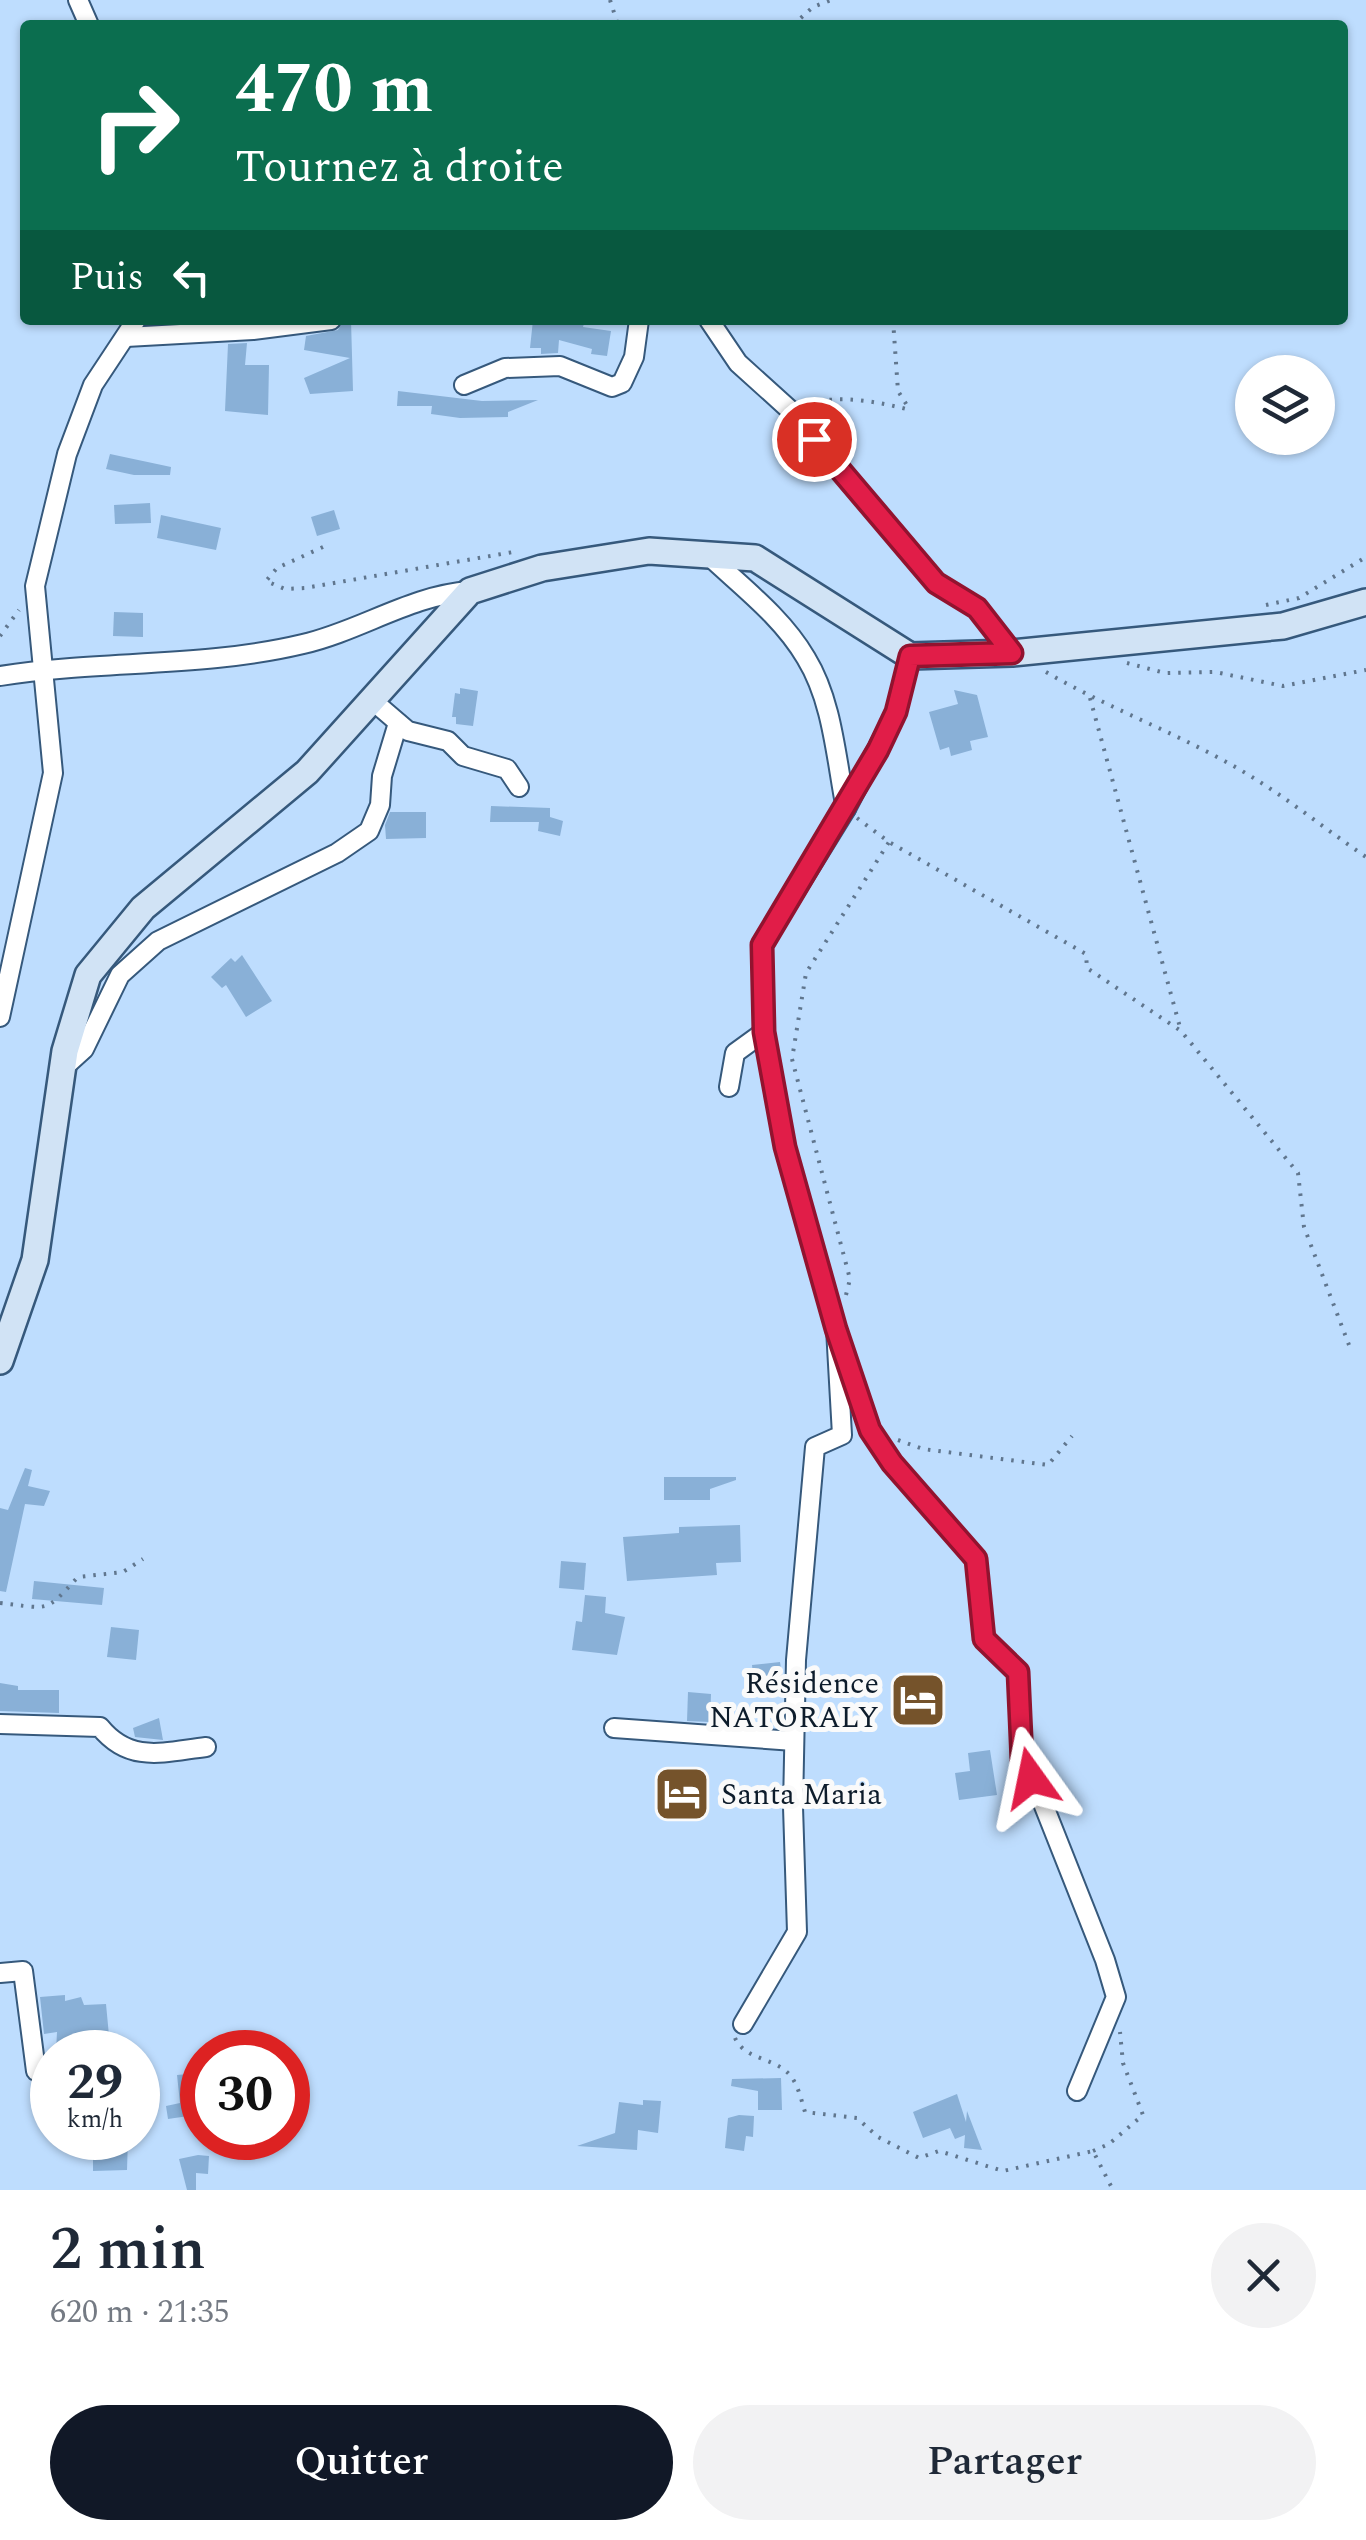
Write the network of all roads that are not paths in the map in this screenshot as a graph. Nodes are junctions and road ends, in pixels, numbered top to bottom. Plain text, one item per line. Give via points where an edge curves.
1 (133, 325) edge
2 (292, 325) edge
3 (638, 325) edge
4 (712, 325) edge
5 (126, 337) junction
6 (464, 385) dead end
7 (708, 555) junction
8 (470, 591) junction
9 (1366, 602) edge
10 (1012, 653) junction
11 (910, 656) junction
12 (46, 669) junction
13 (0, 676) edge
14 (373, 701) junction
15 (398, 723) junction
16 (519, 787) dead end
17 (846, 810) junction
18 (0, 1017) edge
19 (764, 1032) junction
20 (62, 1068) junction
21 (729, 1087) dead end
22 (836, 1329) junction
23 (0, 1360) edge
24 (0, 1724) edge
25 (614, 1728) dead end
26 (794, 1742) junction
27 (206, 1747) dead end
28 (0, 1973) edge
29 (743, 2024) road end
30 (31, 2030) edge
31 (1077, 2091) dead end

1 - 5 street
2 - 5 street
3 - 6 street via 634,357 622,383 612,387 560,366 505,368
4 - 10 street via 738,363 790,410 936,583 977,608
5 - 12 street via 93,385 67,454 35,586
7 - 8 street via 649,551 542,568
7 - 11 street via 755,558
7 - 17 street via 776,618 807,658 826,706
8 - 12 street via 443,593 305,644 158,664
8 - 14 street
9 - 10 street via 1283,626
10 - 11 street
11 - 17 street via 896,712
12 - 13 street
12 - 18 street via 53,773
14 - 15 street
14 - 20 street via 307,772 143,908 88,975
15 - 16 street via 408,732 448,741 463,756 508,769
15 - 20 street via 370,831 158,942 120,975 84,1049
17 - 19 street via 762,945
19 - 21 street via 735,1053
19 - 22 street via 785,1147
20 - 23 street via 35,1260
22 - 26 street via 842,1435 815,1447
22 - 31 street via 870,1430 976,1559 984,1639 1018,1672 1022,1760 1116,1998
24 - 27 street via 100,1727 124,1750 147,1754
25 - 26 street
26 - 29 street via 798,1932
28 - 30 street via 23,1972

